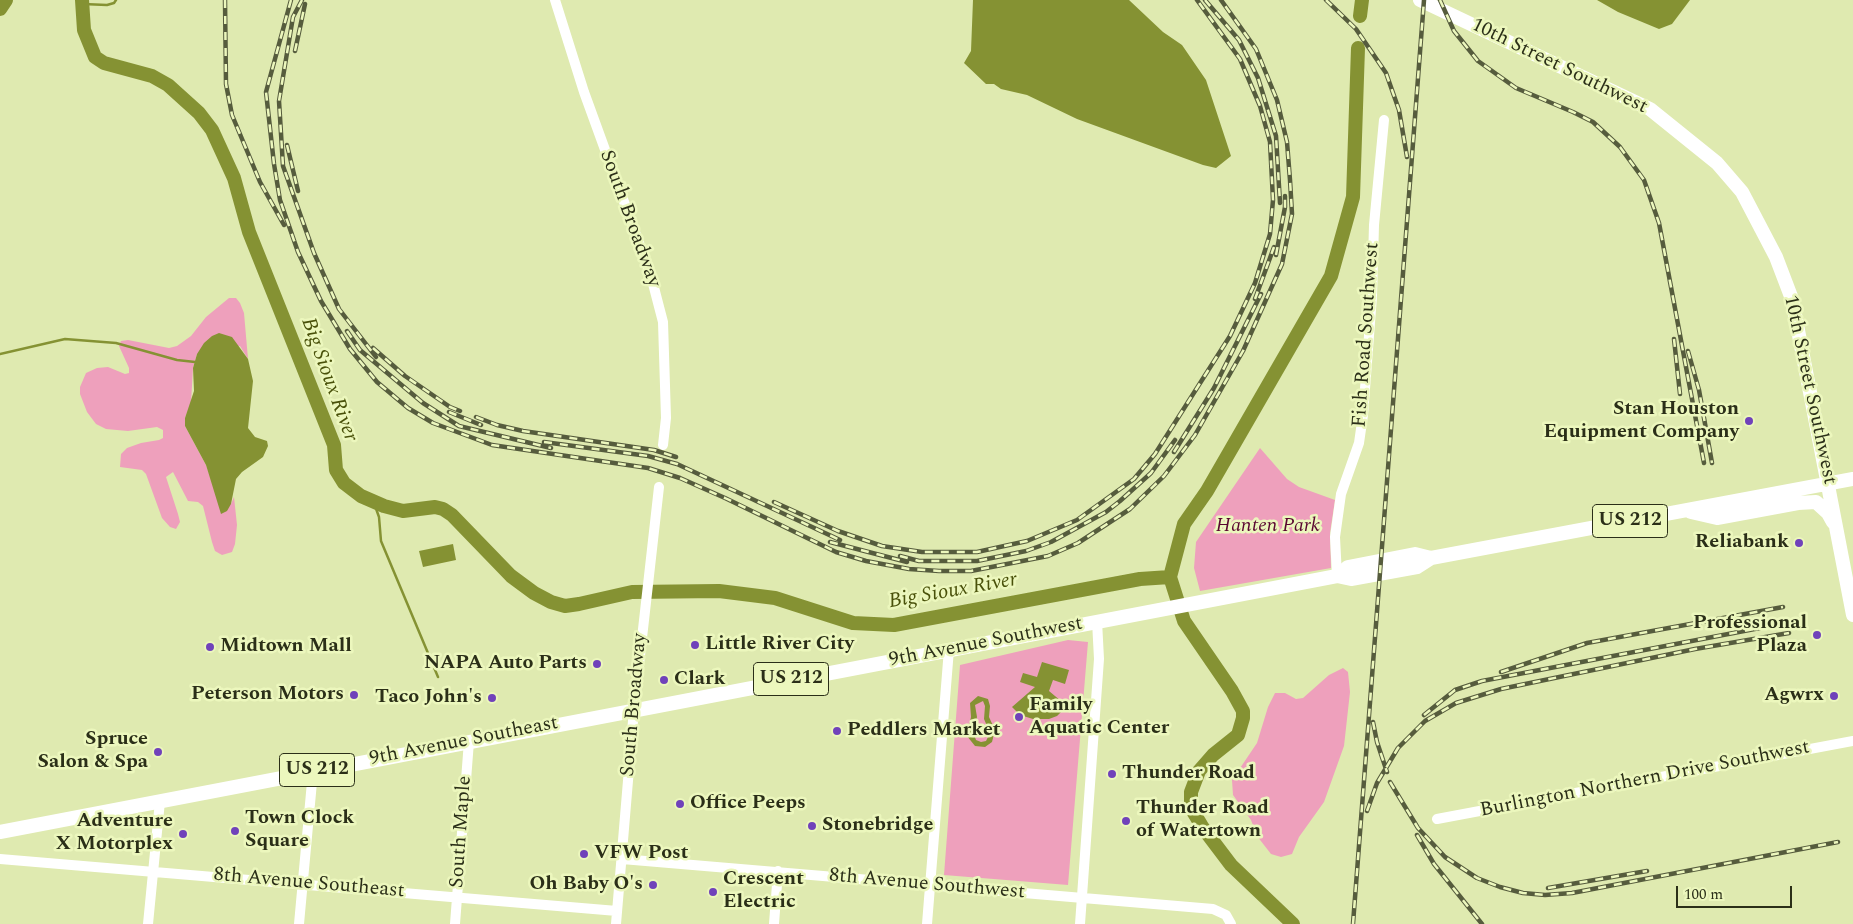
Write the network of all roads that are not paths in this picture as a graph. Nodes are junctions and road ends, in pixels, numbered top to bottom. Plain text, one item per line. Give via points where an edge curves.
1 (555, 0) edge
2 (1420, 0) edge
3 (1384, 120) dead end
4 (663, 445) dead end
5 (1853, 479) edge
6 (1828, 484) junction
7 (659, 487) dead end
8 (1685, 511) junction
9 (1837, 532) junction
10 (1337, 576) junction
11 (1853, 615) edge
12 (1097, 622) junction
13 (949, 650) junction
14 (634, 709) junction
15 (469, 741) junction
16 (1853, 742) edge
17 (313, 771) junction
18 (160, 801) junction
19 (1437, 819) dead end
20 (0, 832) edge
21 (0, 859) edge
22 (622, 859) junction
23 (152, 870) junction
24 (778, 871) junction
25 (302, 883) junction
26 (930, 885) junction
27 (457, 896) junction
28 (1082, 898) junction
29 (617, 911) junction
30 (1230, 922) edge
31 (148, 924) edge
32 (299, 924) edge
33 (455, 924) edge
34 (616, 924) edge
35 (774, 924) edge
36 (927, 924) edge
37 (1080, 924) edge

1 - 4 street, South Broadway via 584,92 651,276 663,322 666,418
2 - 6 main road, 10th Street Southwest via 1650,109 1717,163 1742,192 1776,257 1792,299
3 - 10 street, Fish Road Southwest via 1374,225 1363,415 1359,442 1341,494 1335,537
5 - 6 main road, 9th Avenue Southwest / US 212
6 - 8 main road, 9th Avenue Southwest / US 212
6 - 9 main road, 10th Street Southwest
7 - 14 street, South Broadway
8 - 9 main road via 1717,518 1816,502 1828,513
8 - 10 main road, 9th Avenue Southwest / US 212 via 1431,558 1415,554 1348,567
9 - 11 main road, 10th Street Southwest
10 - 12 main road, 9th Avenue Southwest / US 212
12 - 13 main road, 9th Avenue Southwest / US 212
12 - 28 street via 1099,659
13 - 14 main road, 9th Avenue Southwest / US 212
13 - 26 street
14 - 15 main road, 9th Avenue Southeast / US 212
14 - 22 street, South Broadway
15 - 17 main road, 9th Avenue Southeast / US 212
15 - 27 street, South Maple
16 - 19 street, Burlington Northern Drive Southwest
17 - 18 main road, 9th Avenue Southeast / US 212
17 - 25 street
18 - 20 main road, 9th Avenue Southeast / US 212
18 - 23 street
21 - 23 street, 8th Avenue Southeast
22 - 24 street, 8th Avenue Southwest
22 - 29 street, South Broadway
23 - 25 street, 8th Avenue Southeast
23 - 31 street
24 - 26 street, 8th Avenue Southwest
24 - 35 street
25 - 27 street, 8th Avenue Southeast
25 - 32 street
26 - 28 street, 8th Avenue Southwest
26 - 36 street
27 - 29 street, 8th Avenue Southeast
27 - 33 street, South Maple
28 - 30 street, 8th Avenue Southwest via 1213,909 1222,912
28 - 37 street
29 - 34 street, South Broadway

